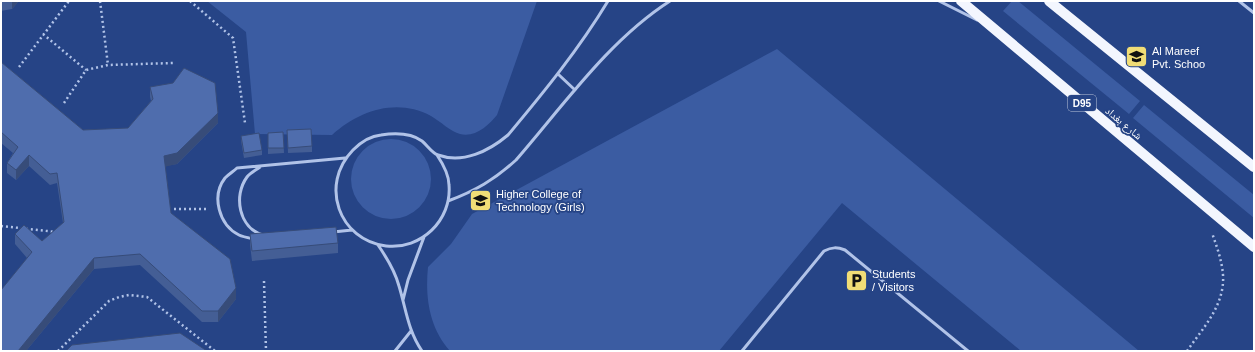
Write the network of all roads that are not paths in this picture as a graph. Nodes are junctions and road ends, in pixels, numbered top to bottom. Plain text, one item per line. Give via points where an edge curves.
1 (608, 1) edge
2 (670, 1) edge
3 (939, 1) edge
4 (961, 1) edge
5 (1049, 1) edge
6 (1240, 1) edge
7 (1254, 13) edge
8 (1000, 33) junction
9 (558, 74) junction
10 (575, 90) junction
11 (437, 155) junction
12 (345, 158) junction
13 (261, 166) junction
14 (1254, 168) edge
15 (448, 201) junction
16 (352, 230) junction
17 (328, 232) edge
18 (424, 237) junction
19 (262, 238) edge
20 (256, 239) edge
21 (378, 245) junction
22 (1254, 247) edge
23 (403, 302) junction
24 (411, 331) junction
25 (395, 351) edge
26 (422, 351) edge
27 (742, 351) edge
28 (968, 351) edge

1 - 9 lane
2 - 10 lane via 633,28
3 - 8 lane
4 - 8 main road, شارع بغداد / D95
5 - 14 main road
6 - 7 lane
8 - 22 main road, شارع بغداد / D95
9 - 10 lane
9 - 11 lane via 498,144 462,157
10 - 15 lane via 525,150 501,173 485,185
11 - 12 lane via 421,140 401,134 379,135 360,143
11 - 15 lane via 446,169
12 - 13 lane
12 - 16 lane via 337,176 336,195 341,214
13 - 19 lane via 248,176 240,191 239,207 246,222 258,233 268,237
13 - 20 lane via 237,168 225,179 218,193 218,209 226,225 239,236
15 - 18 lane via 440,222
16 - 17 lane
16 - 21 lane
18 - 21 lane via 410,244 394,247
18 - 23 lane via 408,280
21 - 23 lane via 394,271
23 - 24 lane
24 - 25 lane
24 - 26 lane
27 - 28 lane via 824,251 837,247 845,250

